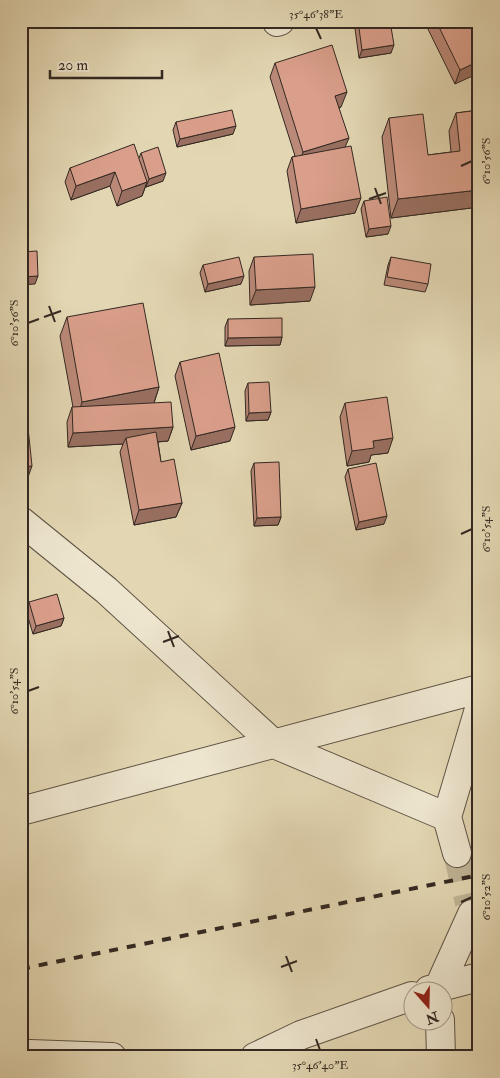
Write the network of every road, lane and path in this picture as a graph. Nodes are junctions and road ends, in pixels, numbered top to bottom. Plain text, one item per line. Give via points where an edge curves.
1 (21, 521) edge
2 (479, 689) edge
3 (479, 709) edge
4 (274, 744) junction
5 (21, 811) edge
6 (447, 816) junction
7 (457, 854) tunnel mouth
8 (473, 911) tunnel mouth
9 (479, 977) edge
10 (440, 980) edge
11 (452, 985) edge
12 (402, 1000) edge
13 (440, 1030) edge
14 (21, 1056) edge
15 (112, 1057) edge
16 (255, 1057) edge
17 (441, 1057) edge

1 - 4 street via 106,590
2 - 4 street
3 - 6 street
4 - 5 street
4 - 6 street
6 - 7 street
8 - 10 street
9 - 11 street
12 - 16 street via 301,1035
13 - 17 street
14 - 15 street

